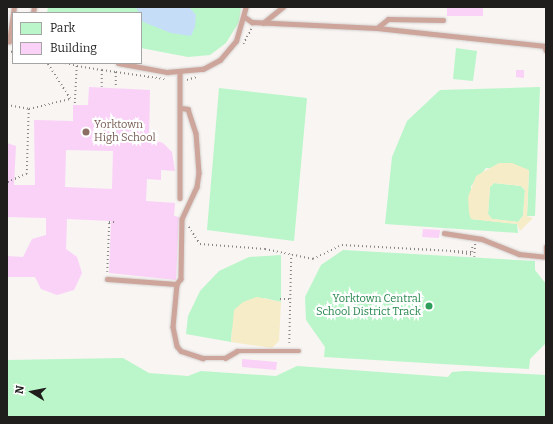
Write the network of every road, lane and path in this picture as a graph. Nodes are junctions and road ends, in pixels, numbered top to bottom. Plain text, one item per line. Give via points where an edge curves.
1 (246, 7) edge
2 (283, 7) edge
3 (12, 17) edge
4 (245, 17) junction
5 (443, 20) dead end
6 (263, 23) junction
7 (10, 27) edge
8 (255, 27) dead end
9 (377, 28) junction
10 (10, 42) edge
11 (241, 47) dead end
12 (546, 50) edge
13 (49, 64) edge
14 (69, 64) edge
15 (124, 64) edge
16 (77, 66) junction
17 (102, 70) junction
18 (116, 72) junction
19 (180, 73) junction
20 (204, 75) dead end
21 (179, 80) junction
22 (187, 80) dead end
23 (102, 87) dead end
24 (116, 88) dead end
25 (74, 96) junction
26 (70, 99) junction
27 (7, 105) edge
28 (75, 105) dead end
29 (181, 108) junction
30 (29, 109) junction
31 (7, 184) edge
32 (180, 198) dead end
33 (182, 219) junction
34 (115, 222) dead end
35 (444, 233) dead end
36 (546, 247) edge
37 (409, 248) junction
38 (434, 250) junction
39 (411, 251) junction
40 (450, 251) junction
41 (411, 254) dead end
42 (290, 255) junction
43 (107, 280) joint
44 (178, 284) junction
45 (280, 299) dead end
46 (289, 299) junction
47 (289, 350) junction
48 (299, 351) dead end

1 - 4 lane
2 - 6 lane
3 - 7 lane
4 - 6 lane
4 - 19 lane via 236,41 220,60 203,69
5 - 9 lane via 388,19
6 - 9 lane
7 - 10 lane
8 - 11 path
9 - 12 lane via 545,46
13 - 26 path
14 - 16 path
15 - 19 lane
16 - 17 path
16 - 25 path
17 - 18 path
17 - 23 path
18 - 21 path
18 - 24 path
19 - 21 lane
20 - 22 path
21 - 29 lane
25 - 26 path
25 - 28 path
26 - 30 path
27 - 30 path
29 - 32 lane
29 - 33 lane via 188,109 196,133 199,173 198,187
30 - 31 path via 27,174
33 - 42 path via 200,244 265,249
33 - 44 lane via 181,279
34 - 43 path via 109,222
35 - 36 lane via 482,239 519,254 546,257
37 - 38 path
37 - 39 path
37 - 42 path via 342,245 313,259
38 - 39 path
38 - 40 path
39 - 41 path
40 - 40 path via 472,252 472,241 475,241 474,256
42 - 46 path
43 - 44 lane
44 - 47 lane via 172,327 181,351 203,358 225,358 237,351 268,354 276,348
45 - 46 path
46 - 47 path
47 - 48 lane

